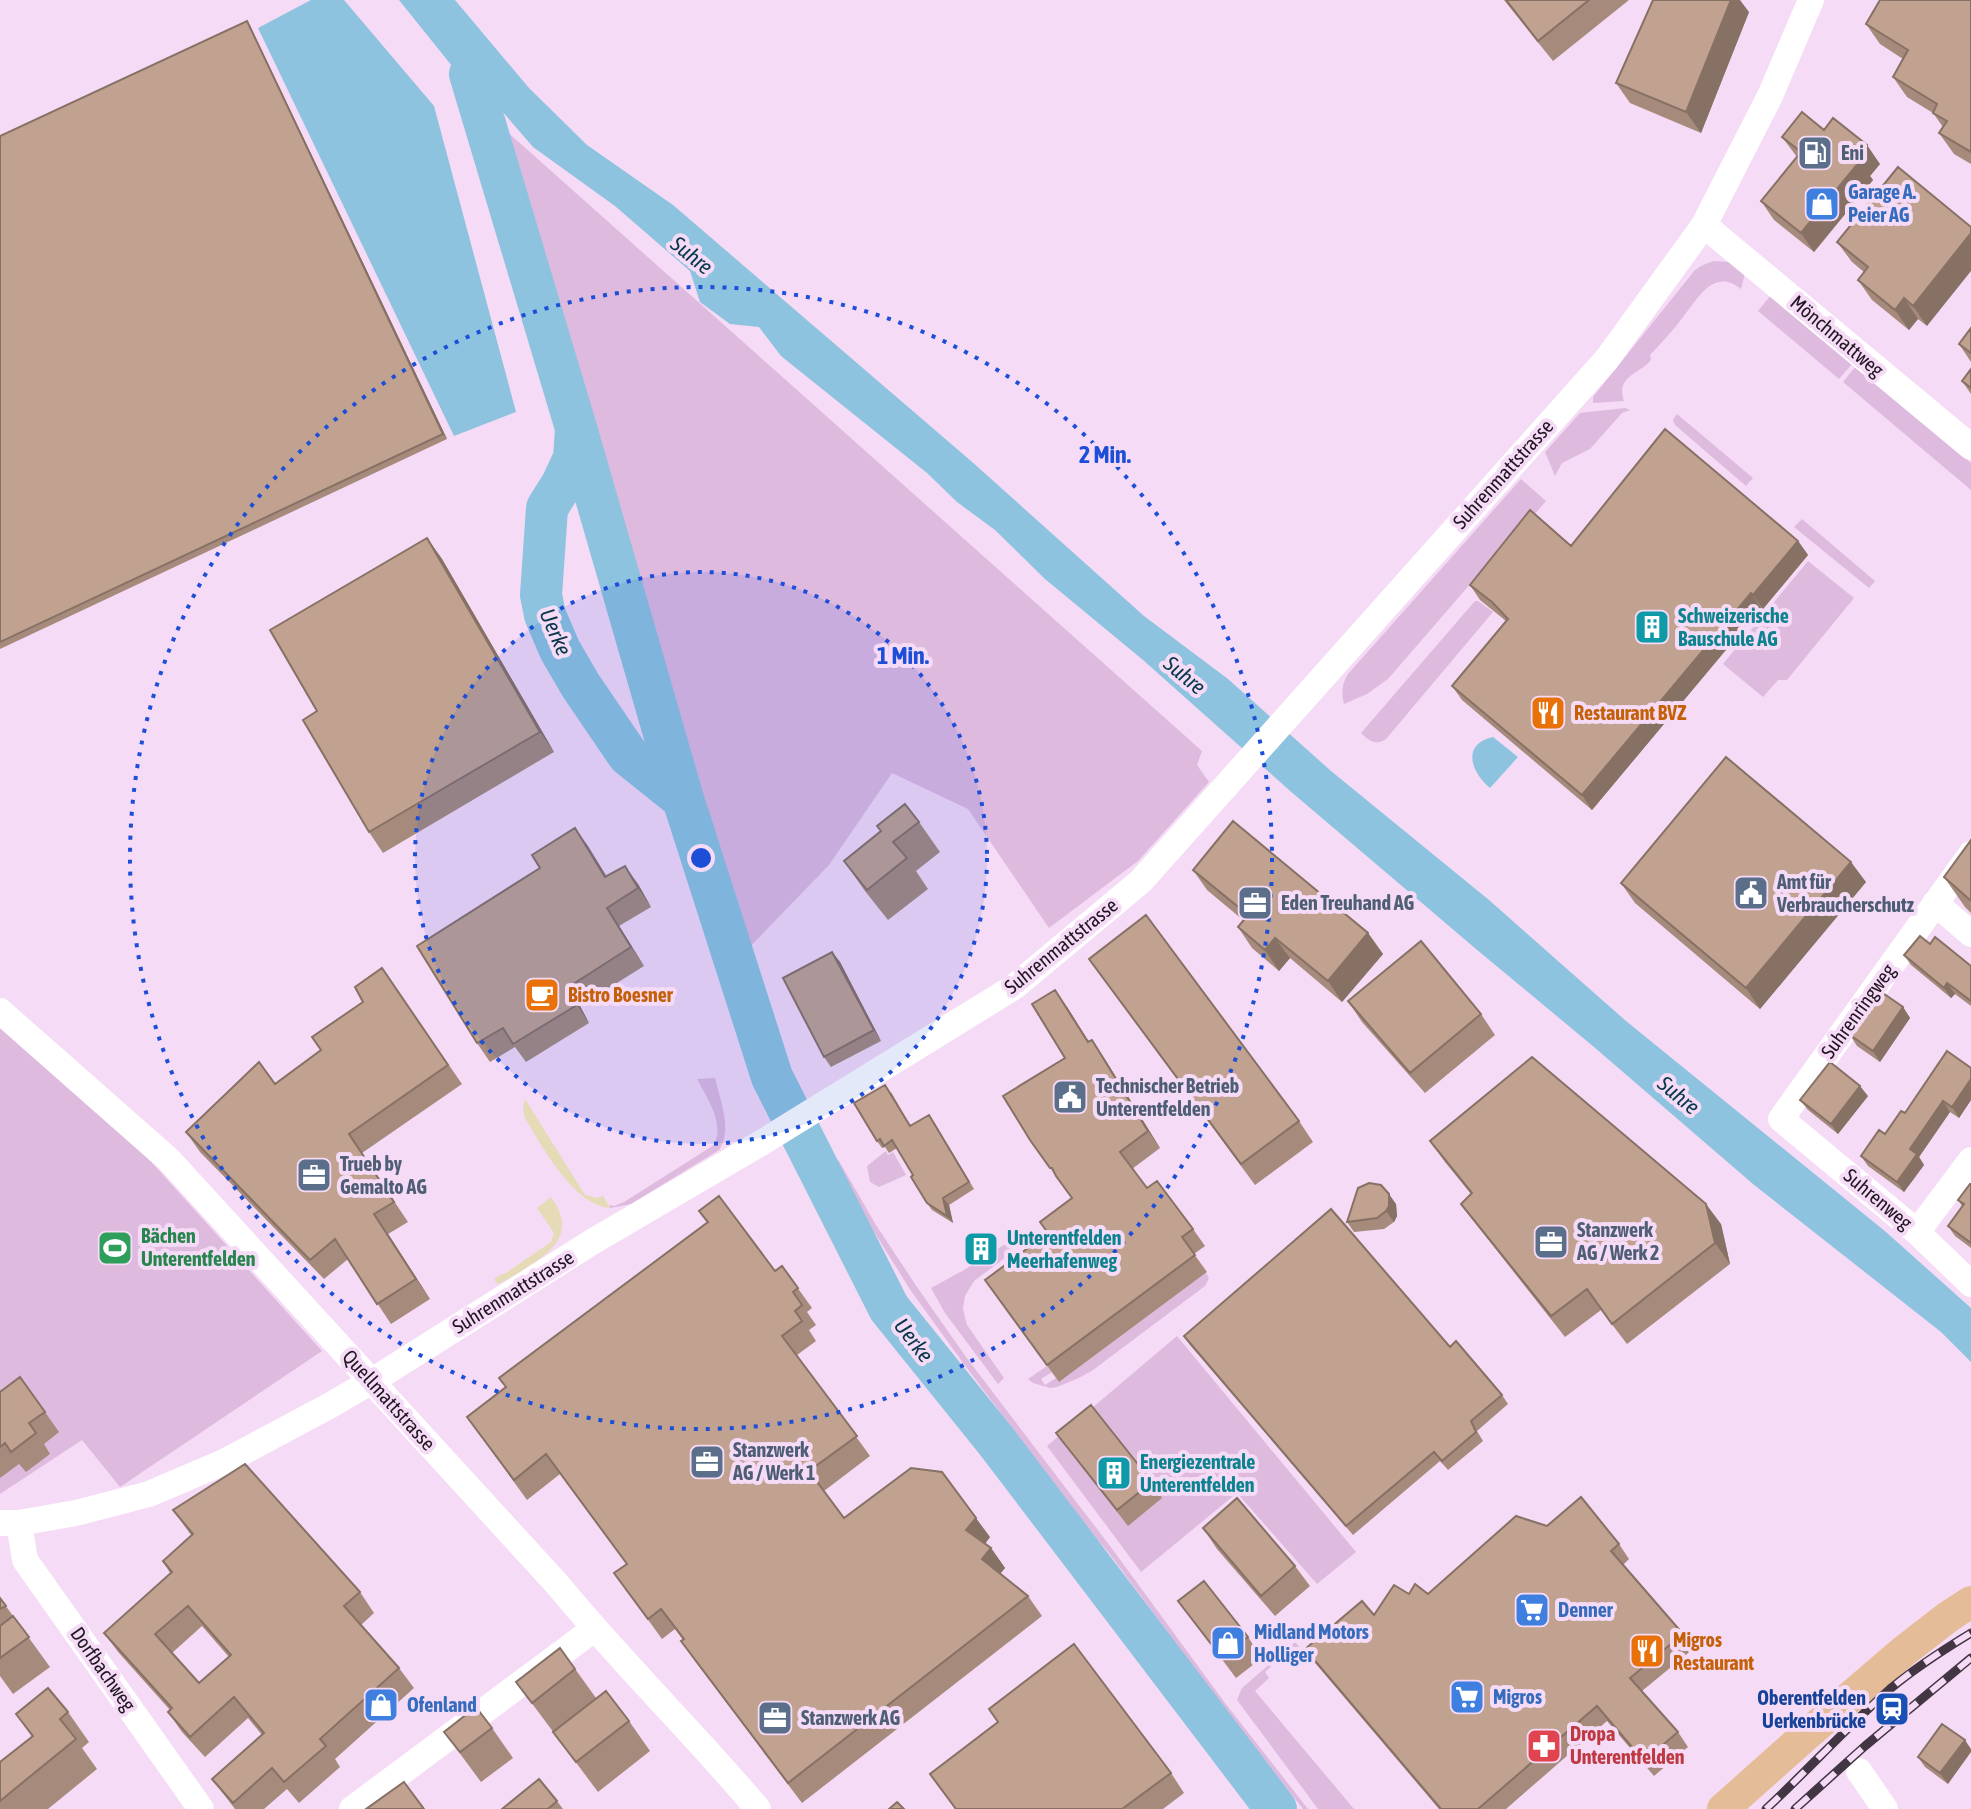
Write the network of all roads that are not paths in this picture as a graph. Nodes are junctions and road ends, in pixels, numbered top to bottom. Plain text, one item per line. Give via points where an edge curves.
1 (1811, 0) edge
2 (1704, 225) junction
3 (1971, 447) edge
4 (1971, 854) edge
5 (1935, 903) junction
6 (1971, 934) edge
7 (0, 1011) edge
8 (1781, 1119) joint
9 (1971, 1160) edge
10 (1917, 1232) junction
11 (1971, 1284) edge
12 (372, 1381) junction
13 (10, 1523) edge
14 (1971, 1602) edge
15 (594, 1629) junction
16 (1859, 1771) dead end
17 (201, 1809) edge
18 (352, 1809) edge
19 (758, 1809) edge
20 (1723, 1809) edge
21 (1885, 1809) edge

1 - 2 street, Suhrenmattstrasse via 1765,108
2 - 3 street, Mönchmattweg
2 - 12 street, Suhrenmattstrasse via 1607,359 1141,881 1014,987
4 - 5 street, Suhrenringweg
5 - 6 street
5 - 8 street, Suhrenringweg
7 - 12 street, Quellmattstrasse via 169,1160
8 - 10 street, Suhrenweg
9 - 10 street
10 - 11 street, Suhrenweg
12 - 13 street, Suhrenmattstrasse via 224,1462 149,1494
12 - 15 street, Quellmattstrasse
13 - 17 street, Dorfbachweg via 25,1560
14 - 20 main road via 1904,1651
15 - 18 street
15 - 19 street, Quellmattstrasse
16 - 21 street

